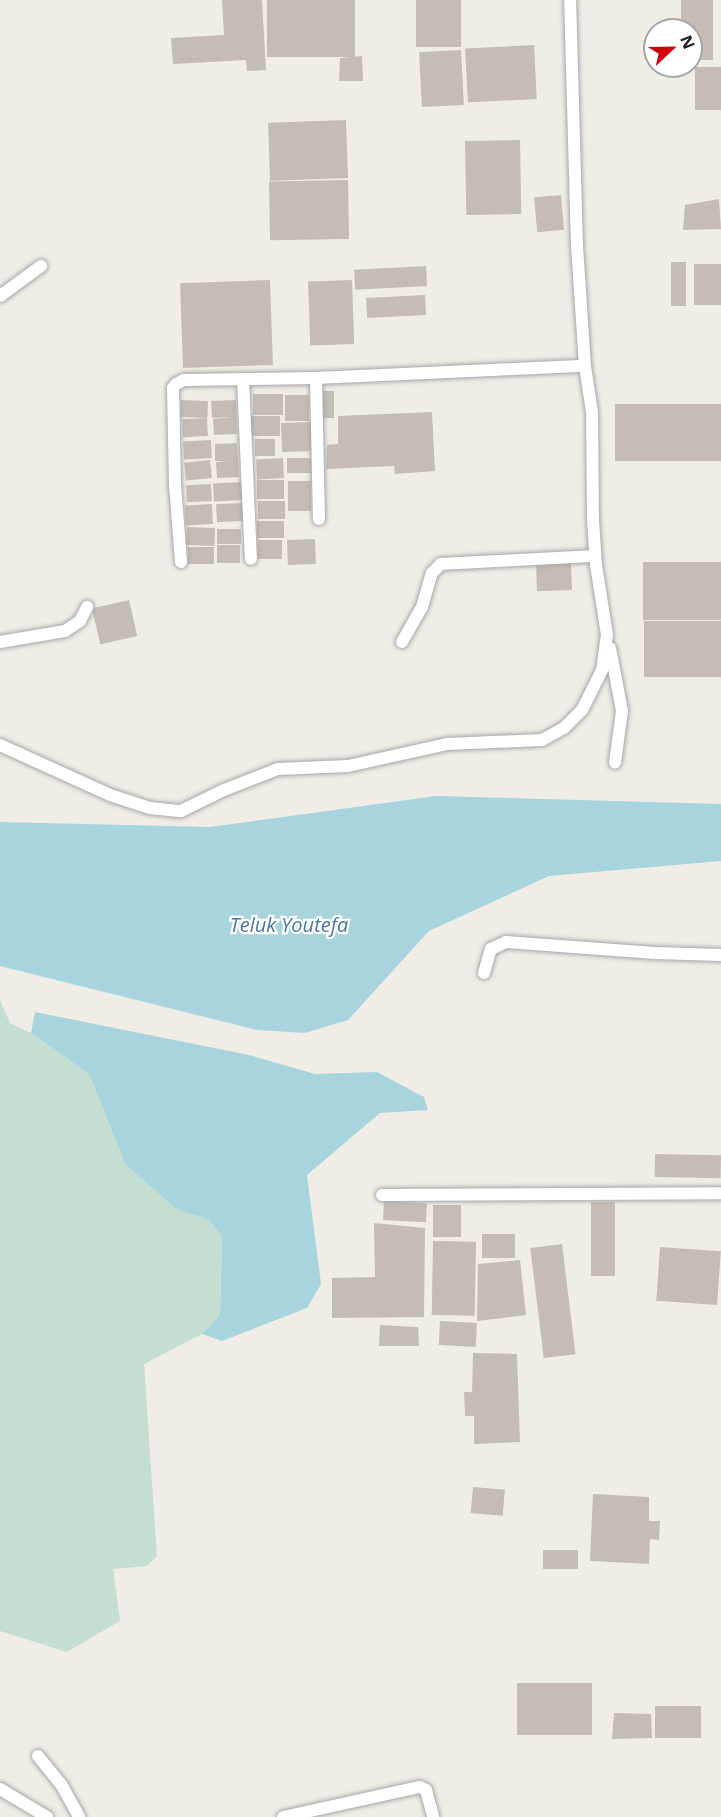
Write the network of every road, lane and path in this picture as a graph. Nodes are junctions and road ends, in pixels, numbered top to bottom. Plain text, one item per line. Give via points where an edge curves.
1 (570, 0) edge
2 (41, 266) dead end
3 (0, 296) edge
4 (585, 366) junction
5 (316, 378) junction
6 (243, 379) junction
7 (319, 519) dead end
8 (595, 556) junction
9 (251, 560) dead end
10 (181, 562) dead end
11 (87, 607) dead end
12 (607, 635) junction
13 (0, 642) edge
14 (402, 642) dead end
15 (0, 745) edge
16 (615, 763) dead end
17 (721, 954) edge
18 (484, 973) dead end
19 (721, 1193) edge
20 (382, 1195) dead end
21 (38, 1756) dead end
22 (0, 1789) edge
23 (286, 1816) edge
24 (47, 1817) edge
25 (79, 1817) edge
26 (433, 1817) edge

1 - 4 street via 577,247
2 - 3 street
4 - 5 street
4 - 8 street via 592,412
5 - 6 street
5 - 7 street
6 - 9 street
6 - 10 street via 184,380 173,388
8 - 12 street
8 - 14 street via 441,564 432,573 422,607
11 - 13 street via 80,621 65,631
12 - 15 street via 602,670 582,710 564,728 542,740 447,744 348,766 278,769 181,811 150,808 110,795
12 - 16 street via 622,711
17 - 18 street via 506,942 491,949
19 - 20 street
21 - 25 street via 61,1784
22 - 24 street
23 - 26 street via 420,1787 426,1790

